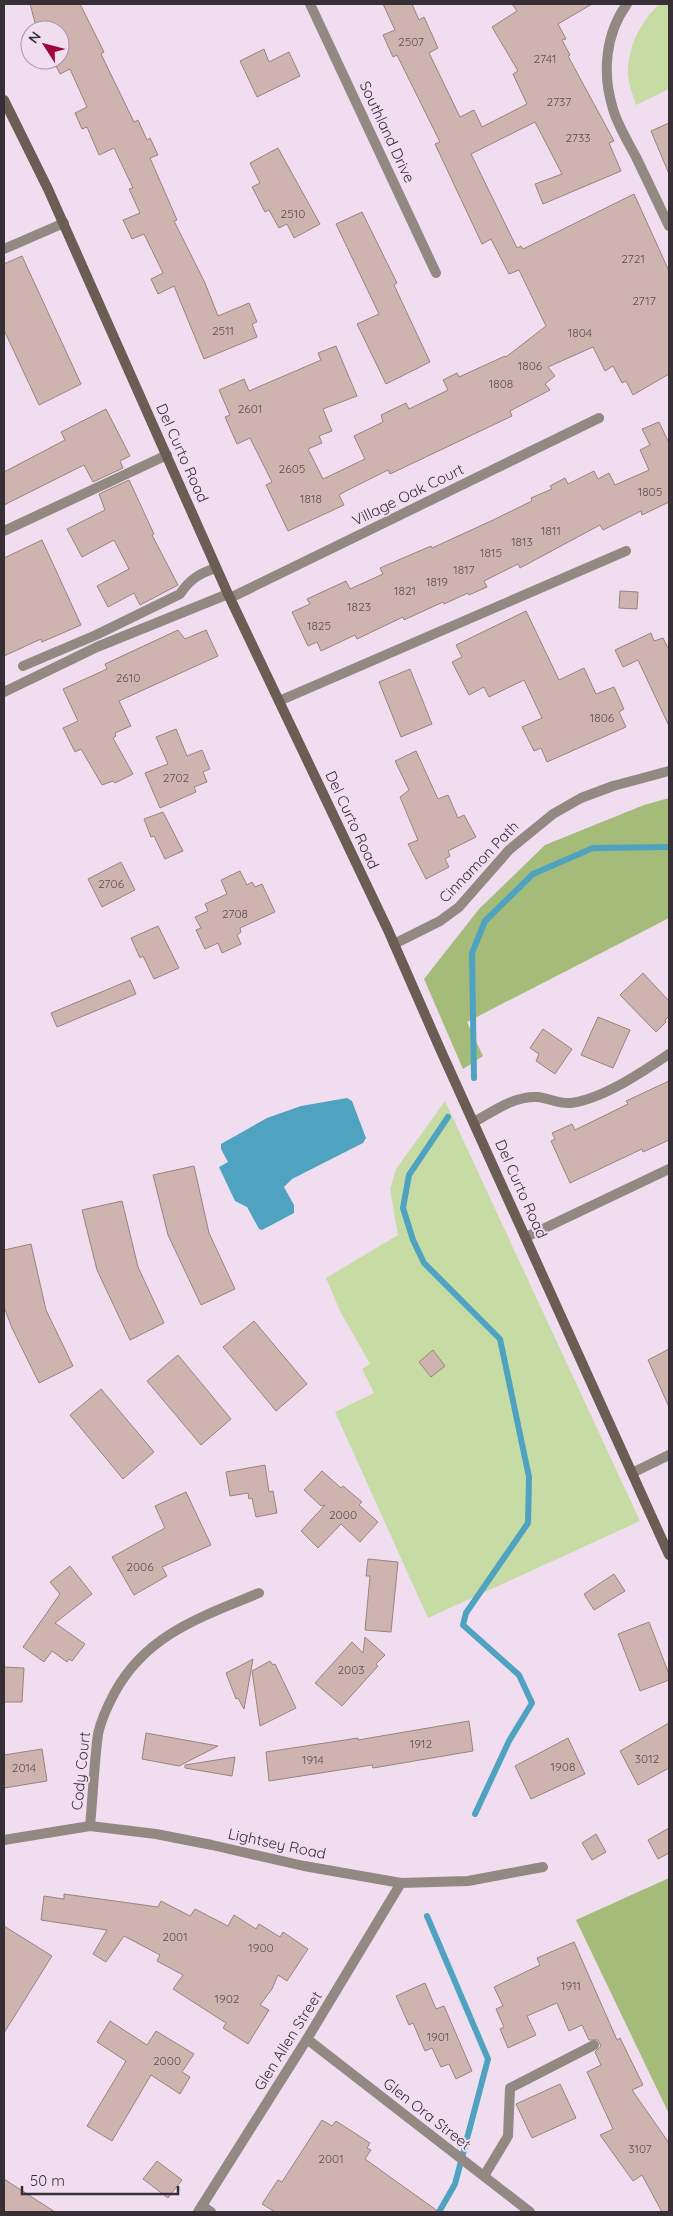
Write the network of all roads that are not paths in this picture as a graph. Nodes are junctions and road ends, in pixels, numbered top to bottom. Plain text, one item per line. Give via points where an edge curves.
1 (310, 4) edge
2 (627, 4) edge
3 (4, 100) edge
4 (64, 223) junction
5 (669, 226) edge
6 (4, 249) edge
7 (436, 273) dead end
8 (599, 418) dead end
9 (167, 455) junction
10 (4, 531) edge
11 (626, 551) dead end
12 (216, 568) junction
13 (229, 596) junction
14 (23, 666) dead end
15 (4, 692) edge
16 (279, 701) junction
17 (669, 771) edge
18 (394, 944) junction
19 (669, 1054) edge
20 (474, 1122) junction
21 (669, 1169) edge
22 (526, 1237) junction
23 (669, 1455) edge
24 (632, 1473) junction
25 (669, 1555) edge
26 (259, 1593) dead end
27 (90, 1826) junction
28 (4, 1840) edge
29 (544, 1867) dead end
30 (401, 1883) junction
31 (307, 2039) junction
32 (594, 2045) dead end
33 (484, 2176) junction
34 (204, 2210) edge
35 (530, 2212) edge

1 - 7 street, Southland Drive
2 - 5 street via 608,45 608,88 613,110
3 - 4 street, Del Curto Road
4 - 6 street
4 - 9 street, Del Curto Road
8 - 13 street, Village Oak Court
9 - 10 street
9 - 12 street, Del Curto Road
11 - 16 street
12 - 13 street, Del Curto Road
12 - 14 street via 188,582 180,594
13 - 15 street, Village Oak Court via 97,647
13 - 16 street, Del Curto Road
16 - 18 street, Del Curto Road
17 - 18 street, Cinnamon Path via 605,789 553,814 509,850 459,907 440,921
18 - 20 street, Del Curto Road
19 - 20 street via 614,1087 583,1100 558,1104 540,1097 523,1098
20 - 22 street, Del Curto Road
21 - 22 street
22 - 24 street, Del Curto Road
23 - 24 street
24 - 25 street, Del Curto Road
26 - 27 street, Cody Court via 179,1627 140,1657 121,1680 98,1733
27 - 28 street, Lightsey Road
27 - 30 street, Lightsey Road via 212,1844 304,1866
29 - 30 street, Lightsey Road via 468,1881
30 - 31 street, Glen Allen Street
31 - 33 street, Glen Ora Street
31 - 34 street, Glen Allen Street
32 - 33 street via 510,2088 508,2136
33 - 35 street, Glen Ora Street

